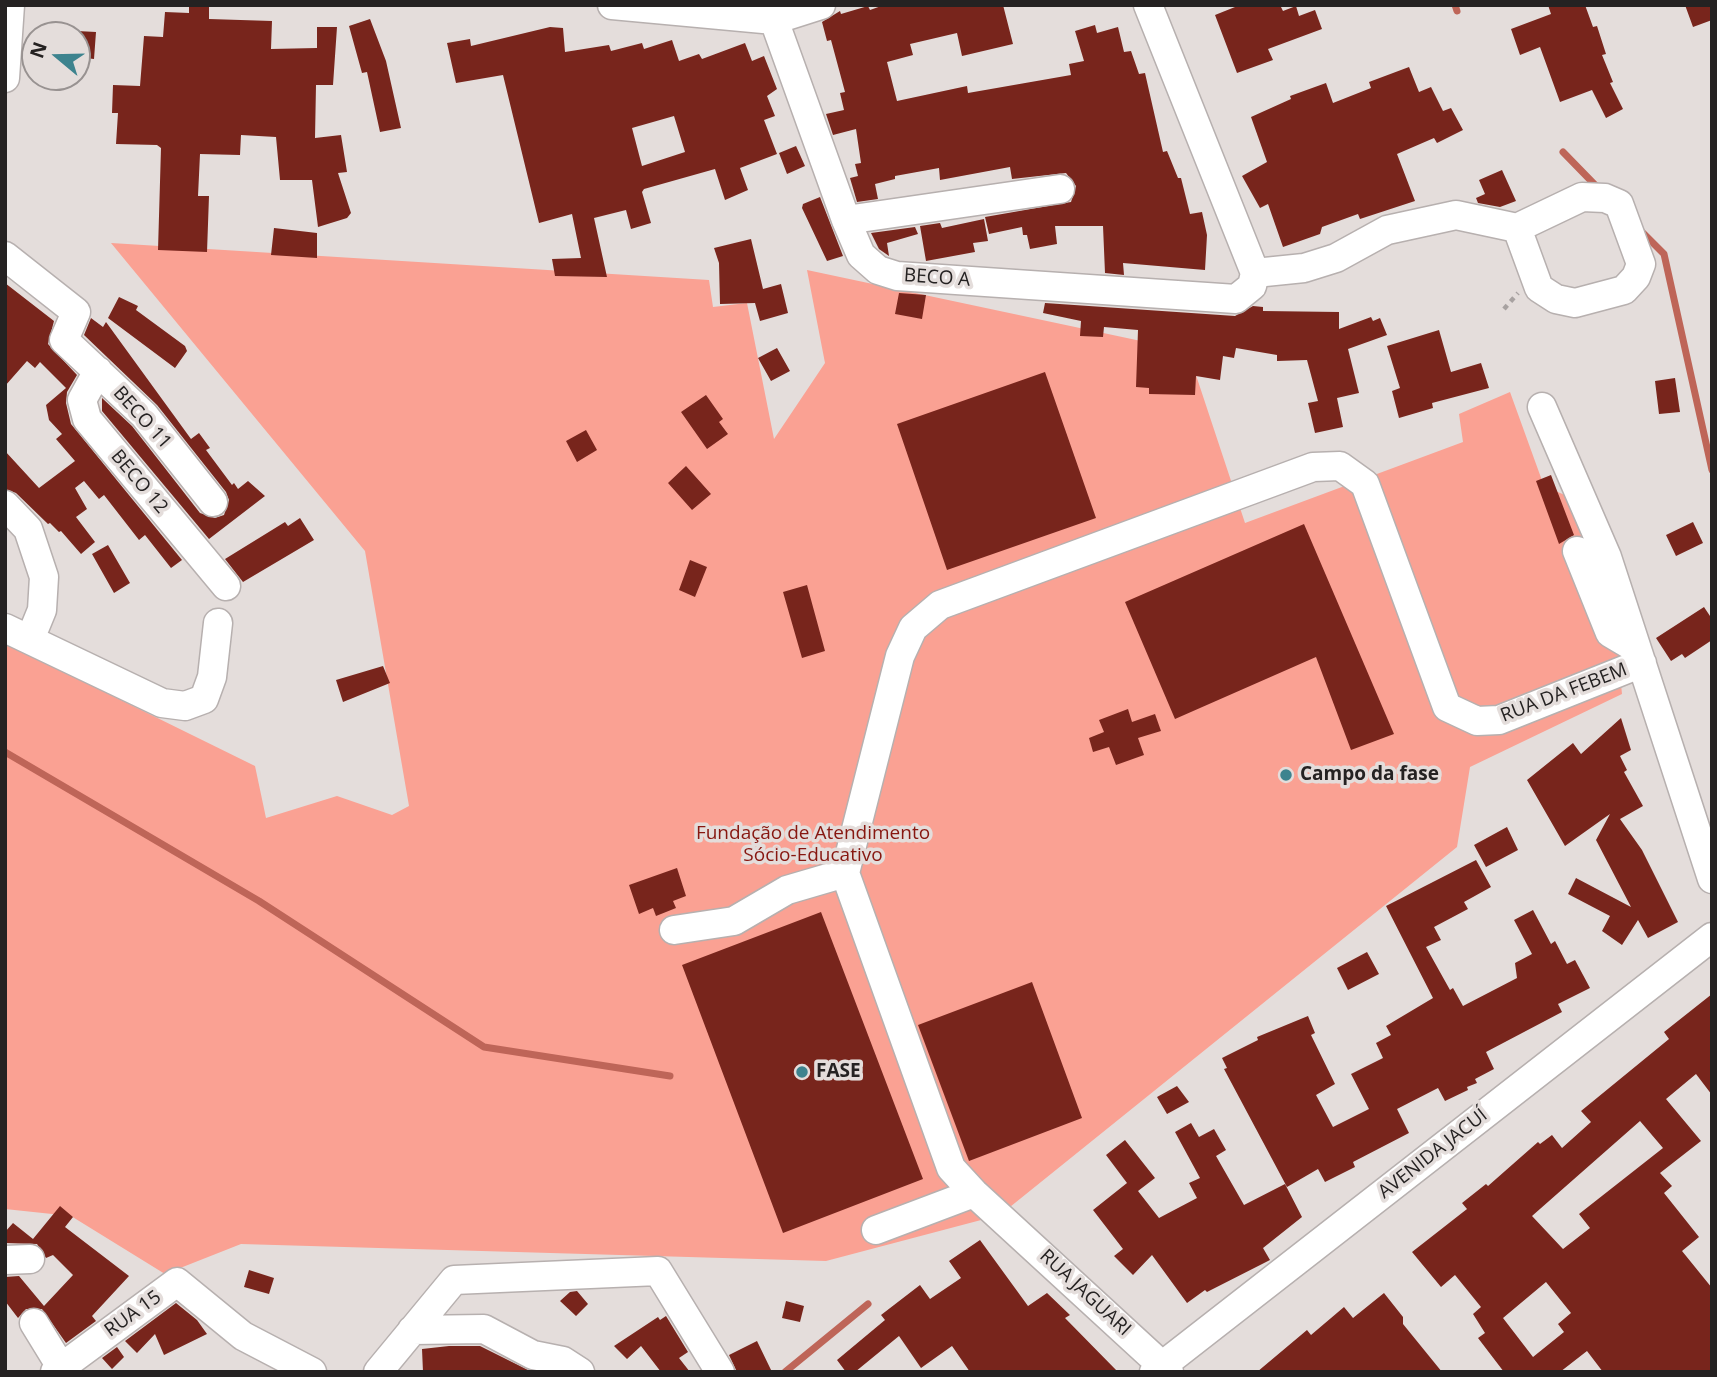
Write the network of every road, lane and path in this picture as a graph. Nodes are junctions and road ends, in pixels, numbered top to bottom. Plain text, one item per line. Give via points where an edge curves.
1 (10, 5) edge
2 (612, 5) edge
3 (821, 5) edge
4 (1148, 5) edge
5 (774, 20) junction
6 (5, 78) edge
7 (1060, 189) dead end
8 (846, 220) junction
9 (1517, 228) junction
10 (5, 256) edge
11 (1255, 273) junction
12 (98, 371) junction
13 (1542, 407) dead end
14 (213, 502) dead end
15 (5, 505) edge
16 (1577, 551) dead end
17 (226, 586) dead end
18 (218, 623) dead end
19 (18, 632) edge
20 (1640, 656) junction
21 (845, 873) junction
22 (1712, 879) edge
23 (674, 930) dead end
24 (1712, 937) edge
25 (974, 1193) junction
26 (876, 1230) dead end
27 (34, 1323) dead end
28 (412, 1330) junction
29 (58, 1369) edge
30 (1162, 1370) edge
31 (312, 1372) edge
32 (378, 1372) edge
33 (580, 1372) edge
34 (720, 1372) edge

1 - 6 street
2 - 5 street
3 - 5 street
4 - 11 street
5 - 8 street, BECO A
7 - 8 street
8 - 11 street, BECO A via 861,255 878,270 897,276 1236,299 1252,286
9 - 9 street via 1582,197 1605,198 1619,204 1641,264 1623,290 1575,303 1556,299 1539,288
9 - 11 street via 1456,215 1387,230 1336,258 1304,268
10 - 12 street, BECO 11 via 76,312 64,340
12 - 14 street, BECO 11 via 144,415
12 - 17 street, BECO 12 via 82,400 87,419
13 - 20 street via 1607,557
15 - 19 street via 28,529 44,577 42,610
16 - 20 street via 1610,633
18 - 19 street via 212,677 204,699 185,706 162,703
20 - 21 street, RUA DA FEBEM via 1499,720 1463,717 1447,707 1364,484 1340,466 1313,467 940,605 922,620 913,628 900,656
20 - 22 street
21 - 23 street via 787,890 734,921
21 - 25 street, RUA JAGUARI via 951,1168
24 - 30 street, AVENIDA JACUÍ
25 - 26 street
25 - 30 street, RUA JAGUARI
27 - 29 street
28 - 32 street
28 - 33 street via 484,1329 533,1355 563,1361
28 - 34 street via 454,1280 658,1271
29 - 31 street, RUA 15 via 177,1282 243,1336

